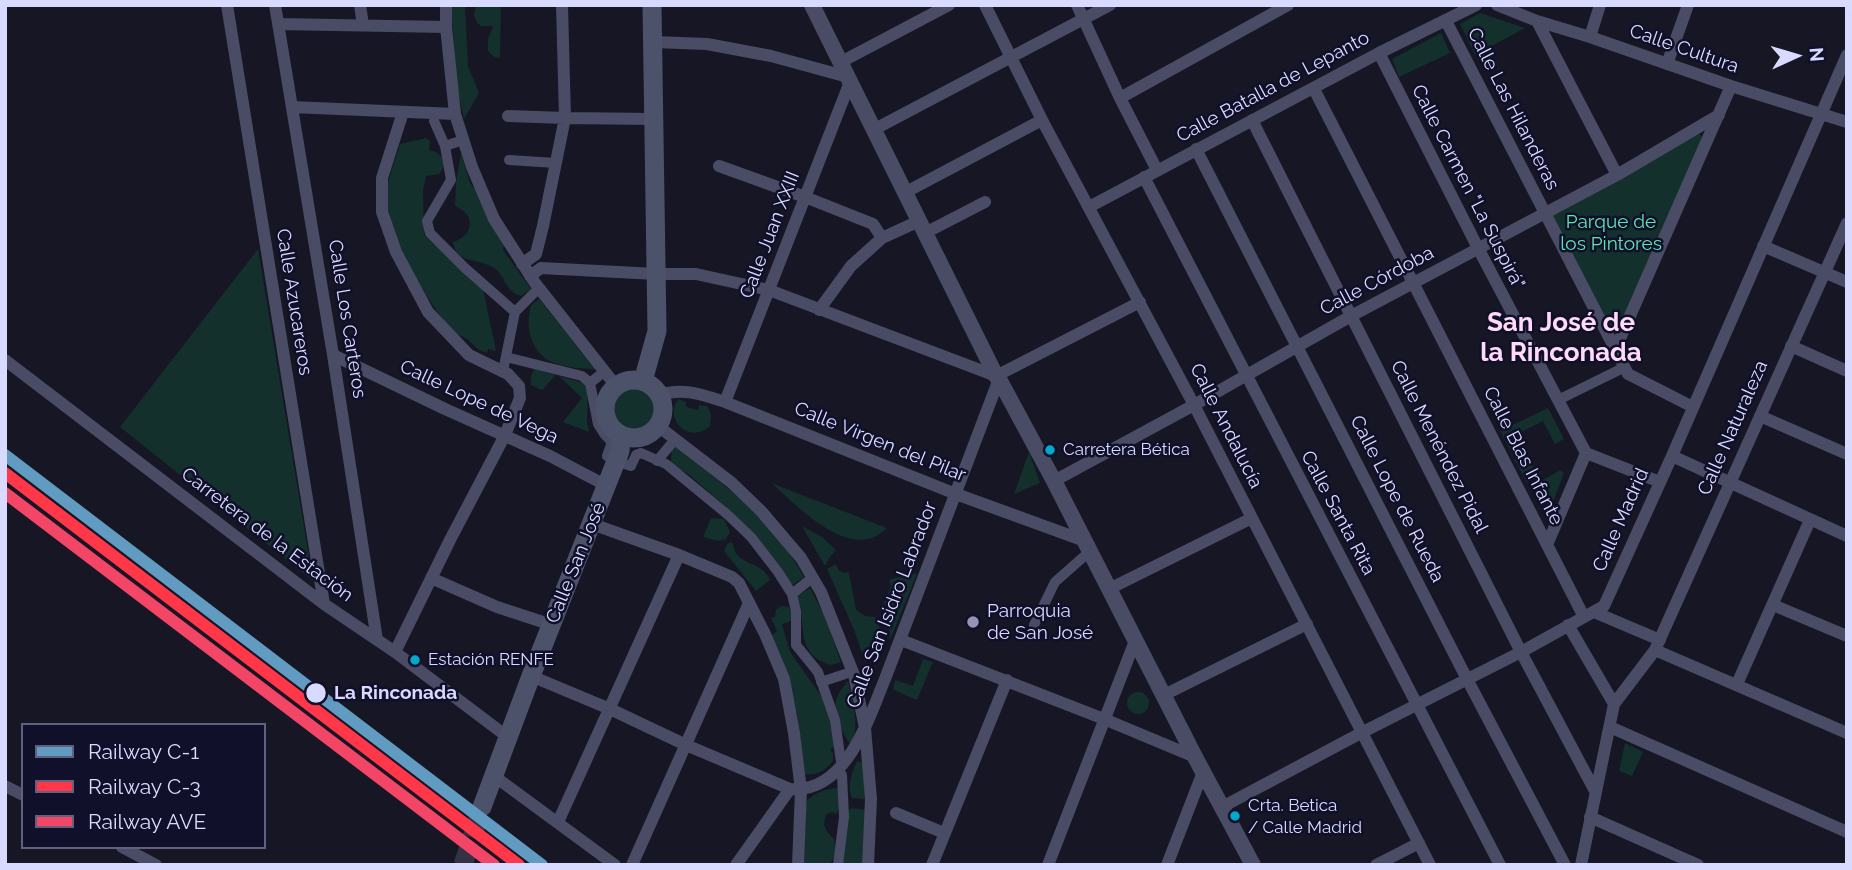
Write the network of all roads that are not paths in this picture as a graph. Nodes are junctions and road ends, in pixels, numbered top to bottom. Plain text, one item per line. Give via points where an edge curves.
1 (227, 5) edge
2 (275, 5) edge
3 (360, 5) edge
4 (446, 5) edge
5 (562, 5) edge
6 (652, 5) edge
7 (812, 5) edge
8 (949, 5) edge
9 (985, 5) edge
10 (1077, 5) edge
11 (1110, 5) edge
12 (1288, 5) edge
13 (1476, 5) edge
14 (1497, 5) edge
15 (1600, 5) edge
16 (1688, 5) edge
17 (1510, 8) edge
18 (1084, 19) junction
19 (1446, 21) junction
20 (1537, 21) junction
21 (278, 24) junction
22 (363, 25) junction
23 (446, 27) junction
24 (1590, 37) junction
25 (654, 42) junction
26 (1378, 53) junction
27 (1847, 54) edge
28 (1011, 57) junction
29 (1668, 64) junction
30 (846, 74) junction
31 (1731, 86) junction
32 (1314, 89) junction
33 (1120, 98) junction
34 (292, 107) junction
35 (403, 112) junction
36 (1820, 113) junction
37 (455, 114) junction
38 (508, 116) dead end
39 (1719, 116) junction
40 (565, 118) junction
41 (655, 119) junction
42 (1042, 120) junction
43 (1252, 120) junction
44 (434, 121) dead end
45 (1847, 122) edge
46 (873, 130) junction
47 (457, 142) dead end
48 (444, 146) junction
49 (1196, 149) junction
50 (509, 160) dead end
51 (556, 163) junction
52 (719, 166) dead end
53 (1157, 170) junction
54 (1617, 174) junction
55 (1144, 177) junction
56 (906, 192) junction
57 (805, 197) junction
58 (985, 202) dead end
59 (1089, 207) junction
60 (1545, 213) junction
61 (1847, 223) edge
62 (922, 227) junction
63 (882, 238) junction
64 (1763, 246) junction
65 (1478, 248) junction
66 (531, 269) junction
67 (1825, 272) junction
68 (656, 274) junction
69 (1847, 282) edge
70 (1412, 284) junction
71 (769, 290) junction
72 (534, 293) dead end
73 (1140, 302) junction
74 (819, 310) junction
75 (515, 312) junction
76 (1351, 316) junction
77 (1297, 346) junction
78 (1791, 346) junction
79 (1615, 350) junction
80 (333, 355) junction
81 (5, 360) edge
82 (1625, 367) junction
83 (1847, 371) edge
84 (1245, 375) junction
85 (997, 377) junction
86 (608, 380) junction
87 (643, 381) junction
88 (590, 383) junction
89 (659, 395) junction
90 (1558, 400) junction
91 (725, 402) junction
92 (1194, 405) junction
93 (1693, 407) junction
94 (1760, 416) junction
95 (658, 426) junction
96 (505, 435) junction
97 (621, 436) junction
98 (672, 443) dead end
99 (1586, 453) junction
100 (1847, 454) edge
101 (1672, 456) junction
102 (609, 457) dead end
103 (657, 461) junction
104 (620, 462) dead end
105 (1054, 481) junction
106 (1660, 482) junction
107 (1730, 483) junction
108 (607, 485) junction
109 (956, 494) junction
110 (1252, 518) junction
111 (1810, 520) junction
112 (592, 524) junction
113 (1847, 536) edge
114 (1547, 545) junction
115 (1087, 547) junction
116 (679, 555) junction
117 (431, 578) junction
118 (807, 582) dead end
119 (1109, 589) junction
120 (792, 594) junction
121 (749, 603) junction
122 (324, 604) junction
123 (1773, 604) junction
124 (1589, 615) junction
125 (1307, 624) junction
126 (552, 625) junction
127 (1034, 625) dead end
128 (1568, 625) junction
129 (1847, 636) edge
130 (377, 640) junction
131 (901, 640) junction
132 (1135, 641) junction
133 (1658, 645) junction
134 (395, 652) junction
135 (1521, 652) junction
136 (845, 674) dead end
137 (531, 676) junction
138 (1467, 679) junction
139 (1007, 680) junction
140 (821, 682) junction
141 (1737, 684) junction
142 (857, 690) junction
143 (881, 690) junction
144 (1164, 695) junction
145 (1614, 704) junction
146 (1417, 705) junction
147 (610, 709) junction
148 (1104, 719) junction
149 (1610, 727) junction
150 (865, 728) junction
151 (1181, 729) junction
152 (1361, 733) junction
153 (1847, 733) edge
154 (509, 737) junction
155 (1165, 744) junction
156 (686, 746) junction
157 (868, 755) junction
158 (1195, 757) junction
159 (841, 768) junction
160 (1203, 772) junction
161 (494, 776) junction
162 (5, 786) edge
163 (795, 789) junction
164 (1595, 791) junction
165 (21, 794) edge
166 (482, 807) tunnel mouth
167 (1222, 807) junction
168 (896, 813) dead end
169 (1590, 817) junction
170 (558, 822) junction
171 (1847, 832) edge
172 (944, 833) junction
173 (1419, 843) junction
174 (126, 849) edge
175 (156, 865) edge
176 (615, 865) edge
177 (632, 865) edge
178 (736, 865) edge
179 (798, 865) edge
180 (838, 865) edge
181 (868, 865) edge
182 (932, 865) edge
183 (1048, 865) edge
184 (1167, 865) edge
185 (1253, 865) edge
186 (1376, 865) edge
187 (1430, 865) edge
188 (1500, 865) edge
189 (1565, 865) edge
190 (1581, 865) edge
191 (1698, 865) edge

1 - 122 street, Calle Azucareros
2 - 21 street, Calle Los Carteros
3 - 22 street
4 - 23 street
5 - 40 street
6 - 25 main road
7 - 30 street
8 - 30 street
9 - 28 street, Calle Andalucía
10 - 18 street
11 - 18 street
12 - 33 street
13 - 19 street, Calle Batalla de Lepanto
14 - 17 street, Calle Cultura
15 - 24 street
16 - 29 street
17 - 20 street, Calle Cultura
18 - 28 street
18 - 33 street
19 - 26 street, Calle Batalla de Lepanto
19 - 60 street, Calle Las Hilanderas
20 - 24 street, Calle Cultura
20 - 54 street
21 - 22 street
21 - 34 street, Calle Los Carteros
22 - 23 street
23 - 37 street
24 - 29 street, Calle Cultura
25 - 30 street via 708,44
25 - 41 main road
26 - 32 street, Calle Batalla de Lepanto
26 - 65 street, Calle Carmen "La Suspirá"
27 - 36 street, Calle Madrid
28 - 42 street, Calle Andalucía
28 - 46 street
29 - 31 street, Calle Cultura
30 - 46 street
30 - 57 street, Calle Juan XXIII
31 - 36 street, Calle Cultura
31 - 39 street
32 - 43 street, Calle Batalla de Lepanto
32 - 70 street, Calle Blas Infante
33 - 53 street
34 - 35 street
34 - 80 street, Calle Los Carteros
35 - 37 street
35 - 96 street via 382,178 382,212 396,252 428,312 470,355 508,374 519,386 520,398
36 - 45 street, Calle Cultura
36 - 64 street, Calle Madrid
37 - 66 street via 494,219
38 - 40 street
39 - 54 street, Calle Córdoba
39 - 79 street
40 - 41 street
40 - 51 street
41 - 68 main road
42 - 56 street
42 - 59 street, Calle Andalucía
43 - 49 street, Calle Batalla de Lepanto
43 - 76 street, Calle Menéndez Pidal
44 - 48 street
46 - 56 street
47 - 48 street
48 - 75 street via 451,180 427,221 430,233
49 - 53 street, Calle Batalla de Lepanto
49 - 77 street, Calle Lope de Rueda
50 - 51 street
51 - 66 street
52 - 57 street
53 - 55 street, Calle Batalla de Lepanto
54 - 60 street, Calle Córdoba
55 - 59 street, Calle Batalla de Lepanto
55 - 84 street, Calle Santa Rita
56 - 62 street
57 - 63 street via 873,224
57 - 71 street, Calle Juan XXIII
58 - 62 street
59 - 73 street, Calle Andalucía
60 - 65 street, Calle Córdoba
60 - 79 street, Calle Las Hilanderas
61 - 67 street, Calle Naturaleza
62 - 63 street
62 - 85 street
63 - 74 street via 851,266
64 - 67 street
64 - 93 street, Calle Madrid
65 - 70 street, Calle Córdoba
65 - 90 street, Calle Carmen "La Suspirá"
66 - 68 street
66 - 86 street
67 - 69 street
67 - 78 street, Calle Naturaleza
68 - 71 street via 696,274
68 - 87 main road via 657,331
70 - 76 street, Calle Córdoba
70 - 114 street, Calle Blas Infante
71 - 74 street
71 - 91 street, Calle Juan XXIII
72 - 75 street
73 - 85 street
73 - 92 street, Calle Andalucía
74 - 85 street
75 - 88 street via 505,361 582,376
76 - 77 street, Calle Córdoba
76 - 135 street, Calle Menéndez Pidal
77 - 84 street, Calle Córdoba
77 - 138 street, Calle Lope de Rueda
78 - 83 street
78 - 94 street, Calle Naturaleza
79 - 82 street, Calle Las Hilanderas
80 - 96 street, Calle Lope de Vega
80 - 130 street, Calle Los Carteros
81 - 122 street, Carretera de la Estación
82 - 90 street
82 - 93 street, Calle Las Hilanderas via 1628,374
84 - 92 street, Calle Córdoba
84 - 146 street, Calle Santa Rita
85 - 105 street
85 - 109 street, Calle San Isidro Labrador
86 - 87 main road
86 - 88 street
86 - 97 main road via 607,422
87 - 89 main road
88 - 102 street via 598,424 611,441
89 - 91 street, Calle Virgen del Pilar via 673,390
89 - 95 main road via 663,411
90 - 99 street, Calle Carmen "La Suspirá"
91 - 109 street, Calle Virgen del Pilar
92 - 105 street, Calle Córdoba
92 - 110 street, Calle Andalucía
93 - 101 street, Calle Madrid
94 - 100 street
94 - 107 street, Calle Naturaleza
95 - 97 main road via 645,436
95 - 142 street via 732,483 801,558 821,592
96 - 108 street, Calle Lope de Vega
96 - 117 street
97 - 108 main road, Calle San José
98 - 103 street
99 - 106 street
99 - 114 street
101 - 106 street, Calle Madrid
101 - 107 street
103 - 104 street via 641,453 631,466
103 - 120 street via 751,537
105 - 115 street
106 - 124 street, Calle Madrid via 1604,606
107 - 111 street
107 - 133 street, Calle Naturaleza
108 - 112 main road, Calle San José
109 - 115 street, Calle Virgen del Pilar
109 - 131 street, Calle San Isidro Labrador
110 - 119 street
110 - 125 street, Calle Andalucía
111 - 113 street
111 - 123 street
112 - 116 street
112 - 126 main road, Calle San José
114 - 124 street, Calle Blas Infante
115 - 119 street
115 - 127 street via 1055,582
116 - 121 street via 732,577
116 - 147 street
117 - 126 street
117 - 134 street
118 - 120 street
119 - 132 street
120 - 140 street via 796,645
121 - 156 street
121 - 163 street via 784,679 794,733
122 - 130 street, Carretera de la Estación
123 - 129 street
123 - 141 street
124 - 128 street, Calle Madrid
124 - 133 street
125 - 144 street
125 - 152 street, Calle Andalucía
126 - 137 main road, Calle San José
128 - 135 street, Calle Madrid
128 - 145 street
130 - 134 street, Carretera de la Estación
131 - 139 street
131 - 143 street, Calle San Isidro Labrador
132 - 144 street
132 - 148 street
133 - 141 street
133 - 145 street, Calle Naturaleza
134 - 154 street, Carretera de la Estación
135 - 138 street, Calle Madrid
135 - 164 street, Calle Menéndez Pidal
136 - 140 street
137 - 147 street
137 - 154 main road, Calle San José
138 - 146 street, Calle Madrid
138 - 189 street, Calle Lope de Rueda
139 - 148 street
139 - 172 street
140 - 159 street via 835,720
141 - 153 street
142 - 143 street via 867,695
142 - 150 street
143 - 150 street, Calle San Isidro Labrador
144 - 151 street
145 - 149 street
146 - 152 street, Calle Madrid
146 - 188 street, Calle Santa Rita
147 - 156 street
147 - 170 street
148 - 155 street
148 - 183 street
149 - 164 street
149 - 171 street
150 - 157 street
150 - 159 street, Calle San Isidro Labrador
151 - 155 street
151 - 158 street
152 - 167 street, Calle Madrid
152 - 173 street, Calle Andalucía
154 - 161 main road, Calle San José
155 - 158 street
156 - 163 street
156 - 177 street
157 - 159 street
157 - 181 street
158 - 160 street
159 - 163 street via 819,783
159 - 180 street via 844,817
160 - 167 street
160 - 184 street
161 - 166 main road, Calle San José
161 - 170 street
162 - 165 street
163 - 178 street
163 - 179 street
164 - 169 street
167 - 185 street
168 - 172 street
169 - 190 street
169 - 191 street
170 - 176 street
172 - 182 street
173 - 186 street
173 - 187 street, Calle Andalucía
174 - 175 street

